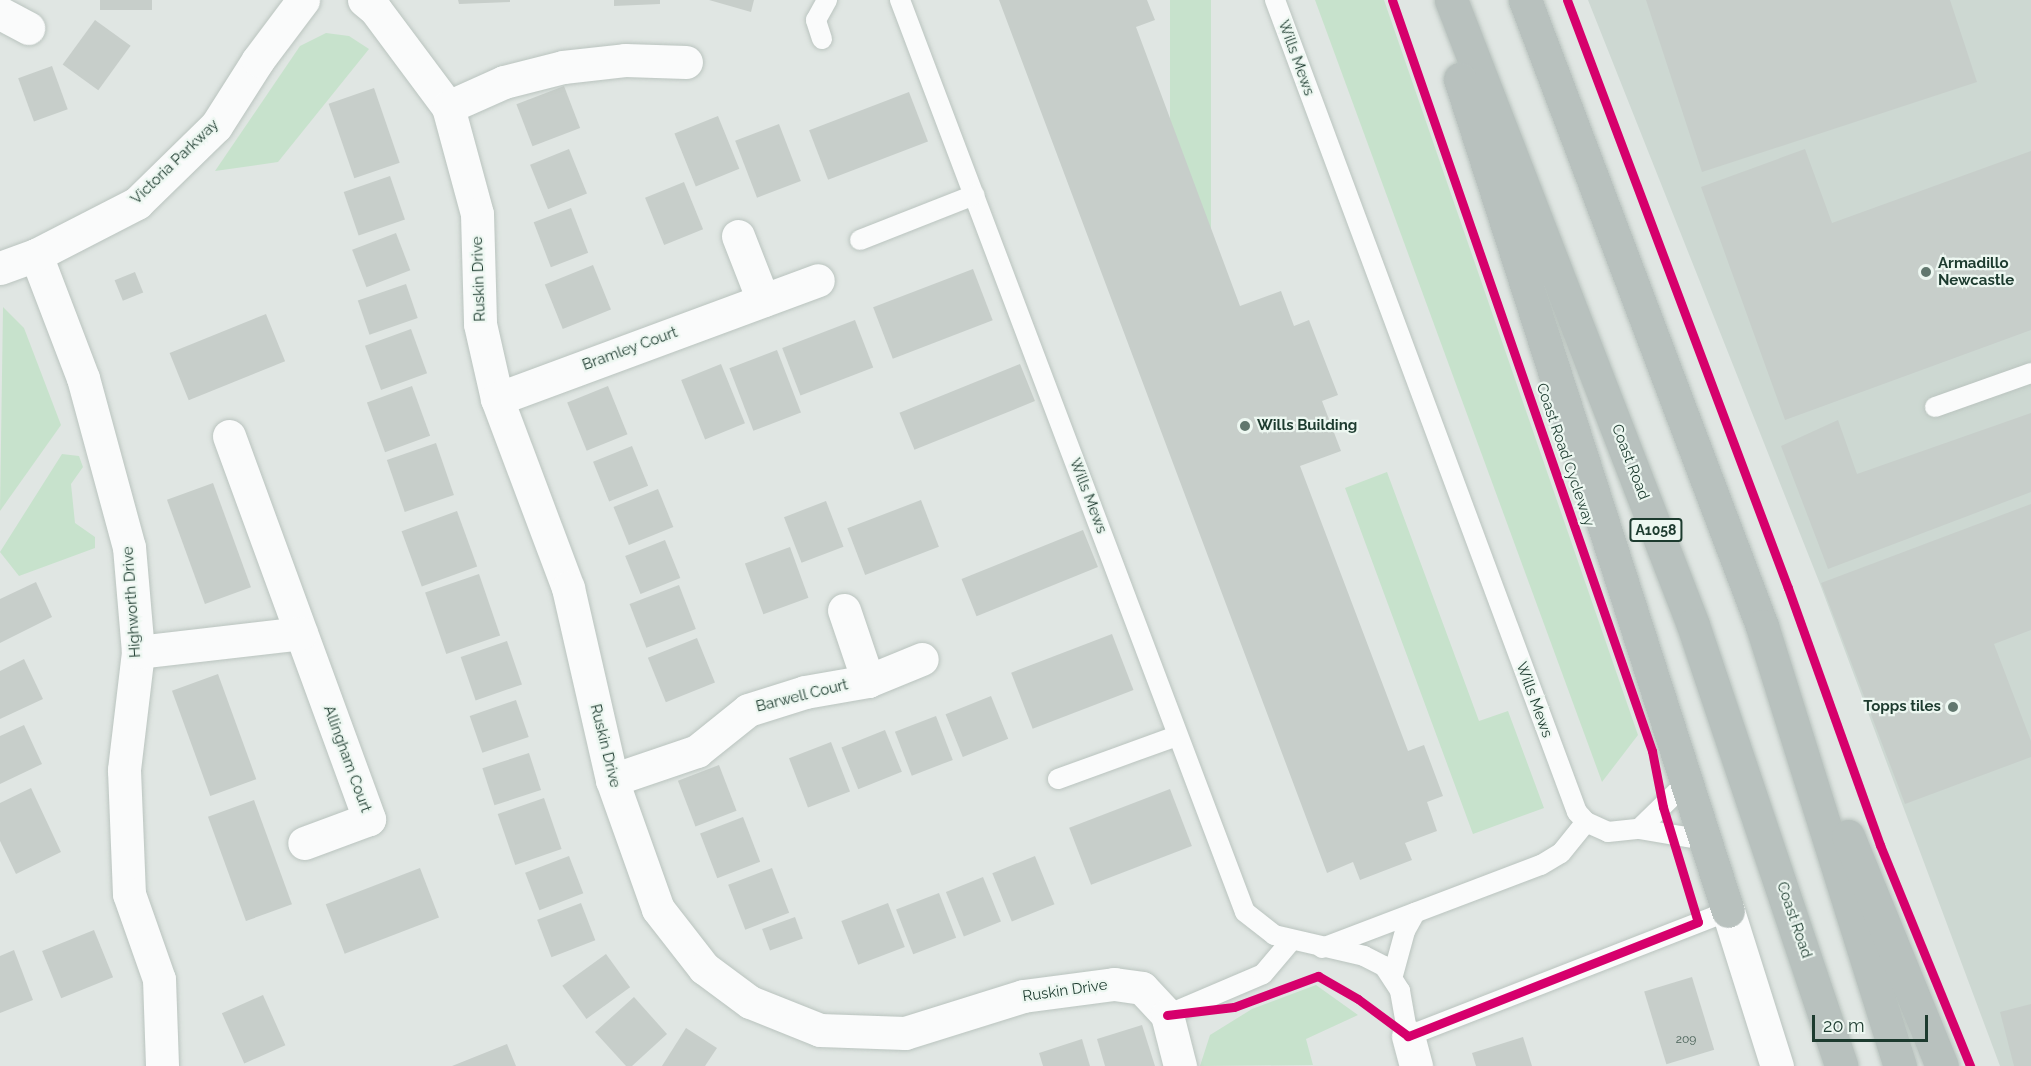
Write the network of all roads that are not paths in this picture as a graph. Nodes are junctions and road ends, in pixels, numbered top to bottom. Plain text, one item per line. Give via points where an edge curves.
1 (303, 0) edge
2 (364, 0) edge
3 (827, 0) edge
4 (900, 0) edge
5 (1275, 0) edge
6 (1436, 0) edge
7 (1451, 0) edge
8 (1525, 0) edge
9 (0, 13) edge
10 (28, 28) dead end
11 (822, 39) dead end
12 (686, 62) dead end
13 (448, 107) junction
14 (974, 195) junction
15 (738, 236) dead end
16 (860, 240) dead end
17 (36, 255) junction
18 (0, 268) edge
19 (818, 280) dead end
20 (763, 300) junction
21 (2031, 373) edge
22 (497, 399) junction
23 (1935, 407) dead end
24 (229, 436) dead end
25 (844, 610) dead end
26 (1762, 627) junction
27 (301, 633) junction
28 (138, 652) junction
29 (922, 659) dead end
30 (868, 681) junction
31 (1177, 736) junction
32 (1058, 779) dead end
33 (612, 780) junction
34 (1686, 783) junction
35 (1586, 822) junction
36 (1639, 829) junction
37 (1705, 840) junction
38 (304, 843) dead end
39 (1728, 911) junction
40 (1415, 913) junction
41 (1290, 942) junction
42 (1321, 948) junction
43 (1393, 975) junction
44 (1167, 1015) junction
45 (1412, 1051) edge
46 (162, 1066) edge
47 (1180, 1066) edge
48 (1777, 1066) edge
49 (1841, 1066) edge
50 (1900, 1066) edge
51 (1942, 1066) edge

1 - 17 street, Victoria Parkway via 216,126 137,203
2 - 13 street, Ruskin Drive via 375,9
3 - 11 lane via 816,20
4 - 14 lane, Wills Mews
5 - 35 lane, Wills Mews via 1569,795
6 - 34 highway, A1058
7 - 49 highway, Coast Road / A1058 via 1693,625
8 - 26 highway
9 - 10 street
12 - 13 street via 625,60 563,67 504,82
13 - 22 street, Ruskin Drive via 477,214 480,324
14 - 16 lane
14 - 31 lane, Wills Mews
15 - 20 street
17 - 18 street, Victoria Parkway
17 - 28 street, Highworth Drive via 83,378 129,547
19 - 20 street, Bramley Court
20 - 22 street, Bramley Court
21 - 23 lane
22 - 33 street, Ruskin Drive via 567,588
24 - 27 street, Allingham Court
25 - 30 street, Barwell Court
26 - 50 highway
26 - 51 highway
27 - 28 street
27 - 38 street, Allingham Court via 369,819
28 - 46 street, Highworth Drive via 124,770 129,894 159,979
29 - 30 street, Barwell Court
30 - 33 street, Barwell Court via 805,692 748,710 697,751
31 - 32 lane
31 - 41 lane, Wills Mews via 1245,912 1259,927
33 - 44 street, Ruskin Drive via 658,909 704,968 750,1002 820,1030 905,1033 1023,996 1114,984 1142,988
34 - 36 lane
34 - 37 highway, A1058
35 - 36 lane via 1608,832
35 - 40 lane via 1561,853 1541,865
36 - 37 lane
37 - 39 highway, A1058
39 - 45 lane
39 - 48 street, A1058
40 - 42 lane
40 - 43 lane via 1405,931
41 - 42 lane, Wills Mews
41 - 44 lane via 1263,974
42 - 43 lane, Wills Mews via 1364,956
43 - 45 lane
44 - 47 street, Ruskin Drive

